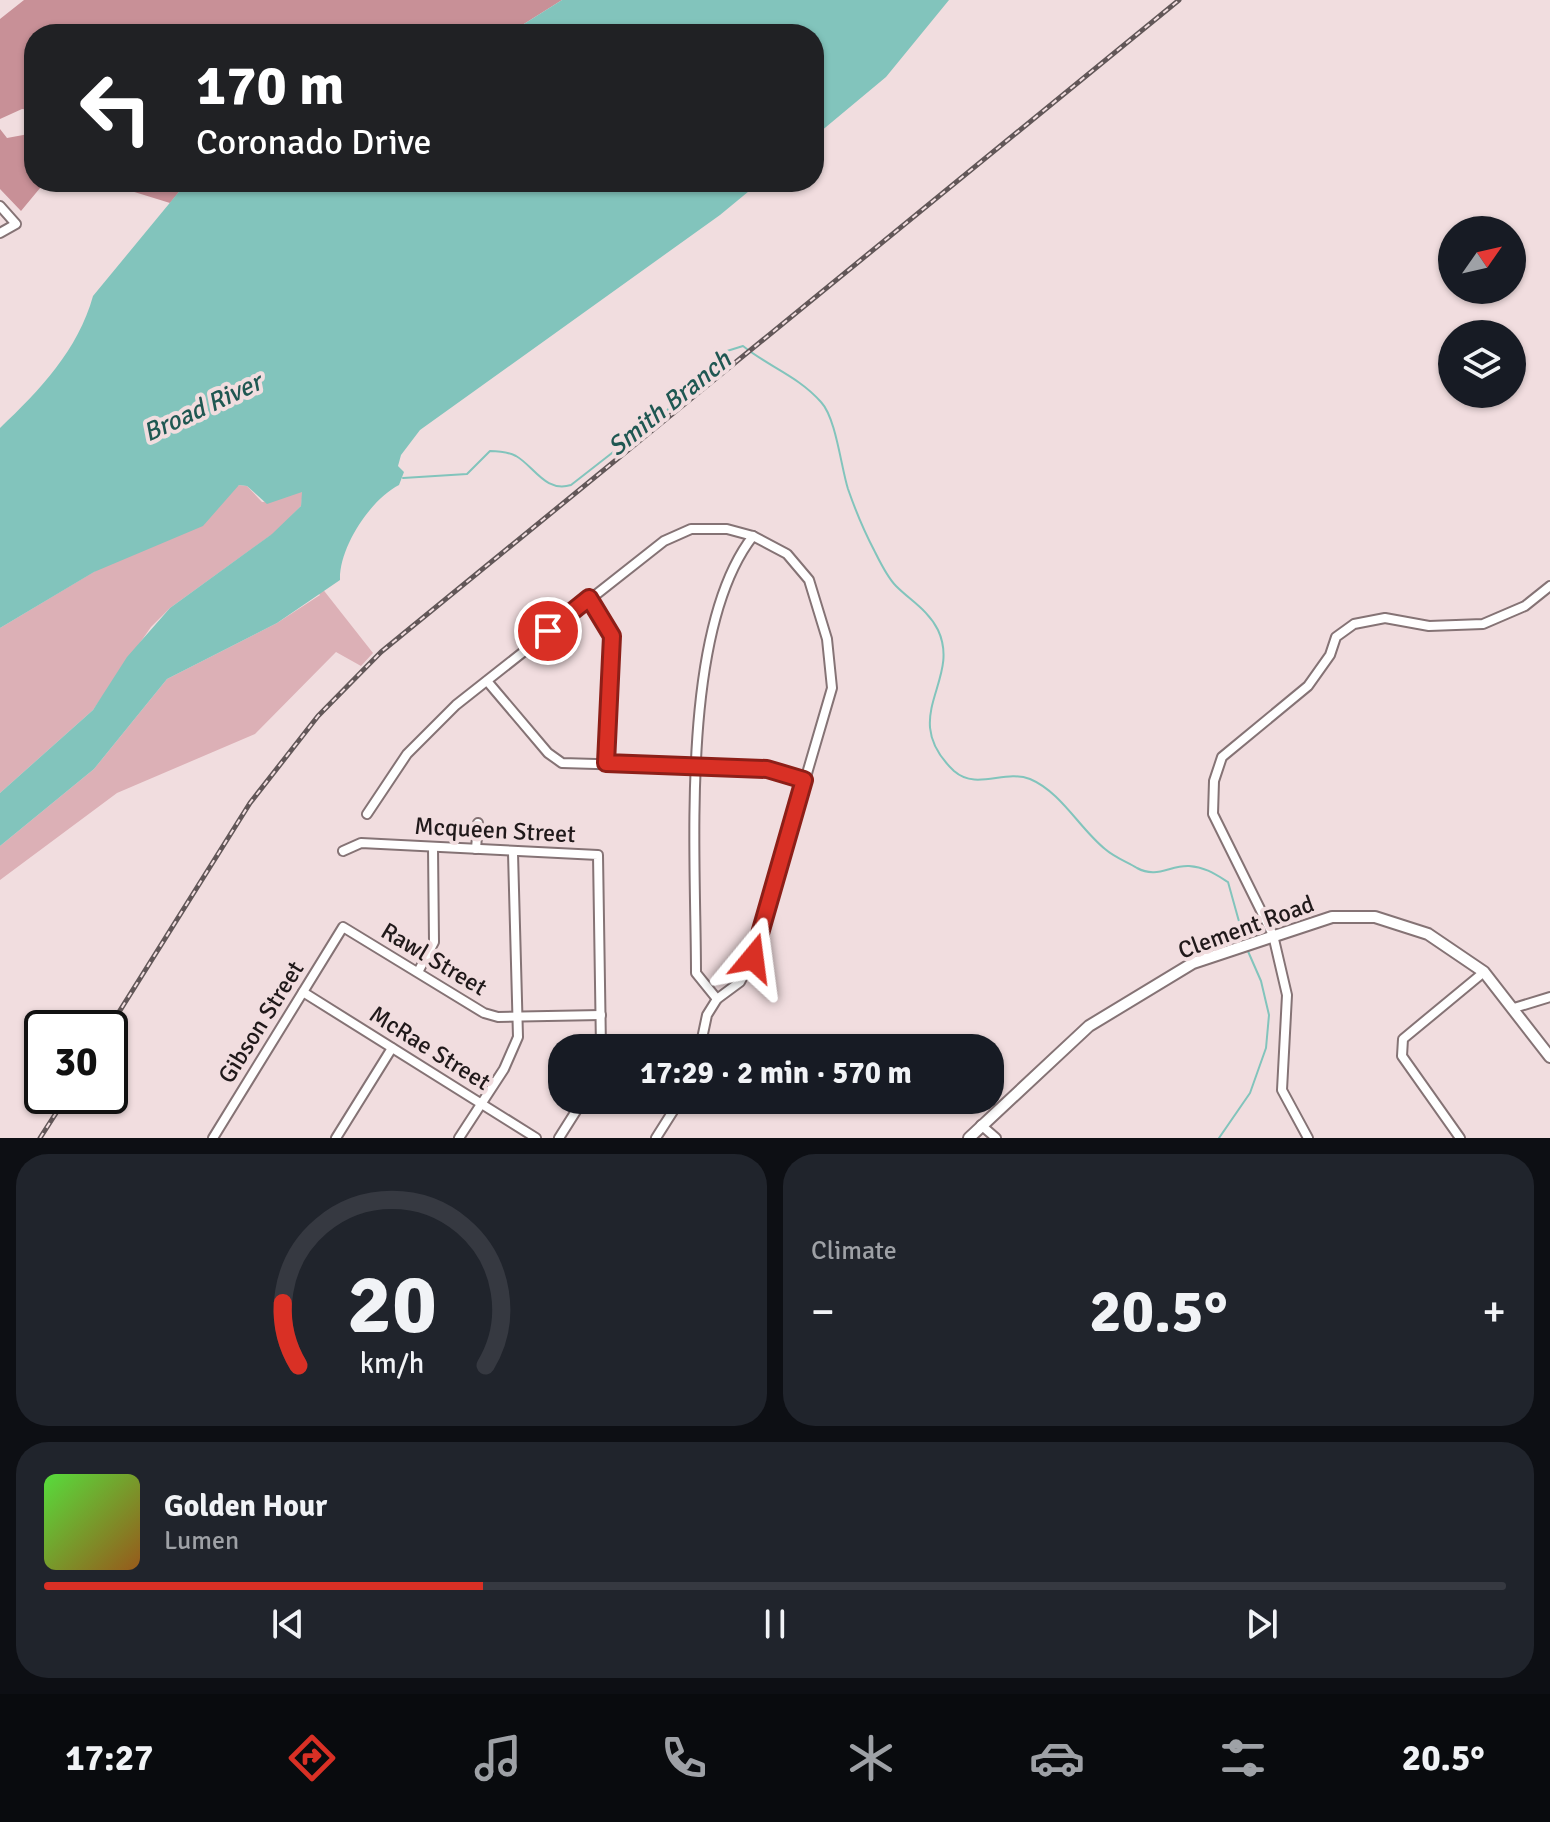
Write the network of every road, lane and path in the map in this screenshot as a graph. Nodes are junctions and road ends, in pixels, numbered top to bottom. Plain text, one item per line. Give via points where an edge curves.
1 (0, 206) edge
2 (0, 233) edge
3 (753, 536) junction
4 (1550, 586) edge
5 (589, 598) junction
6 (487, 681) junction
7 (606, 763) junction
8 (696, 767) junction
9 (804, 780) junction
10 (367, 814) dead end
11 (478, 823) dead end
12 (433, 848) junction
13 (476, 849) junction
14 (343, 851) dead end
15 (513, 853) junction
16 (343, 927) joint
17 (1273, 935) junction
18 (418, 972) junction
19 (1484, 972) junction
20 (303, 992) junction
21 (1550, 997) edge
22 (717, 999) junction
23 (1514, 1008) junction
24 (601, 1015) junction
25 (518, 1016) junction
26 (601, 1034) edge
27 (703, 1034) edge
28 (392, 1048) junction
29 (1550, 1057) edge
30 (481, 1104) junction
31 (574, 1114) edge
32 (671, 1114) edge
33 (981, 1125) junction
34 (213, 1138) edge
35 (336, 1138) edge
36 (459, 1138) edge
37 (536, 1138) edge
38 (559, 1138) edge
39 (656, 1138) edge
40 (969, 1138) edge
41 (996, 1138) edge
42 (1308, 1138) edge
43 (1460, 1138) edge

1 - 2 street via 16,224
3 - 5 street via 727,529 691,529 664,541
3 - 8 street via 730,573 718,613 696,724
3 - 9 street via 787,554 809,580 827,639 832,688
4 - 17 street via 1525,606 1483,624 1429,626 1385,618 1354,624 1336,637 1308,686 1222,757 1214,781 1213,814
5 - 6 street
5 - 7 street via 612,636
6 - 7 street via 562,763
6 - 10 street via 407,754
7 - 8 street
8 - 9 street via 767,769
8 - 22 street via 696,973
9 - 22 street via 753,958 740,982
11 - 13 street
12 - 13 street, Mcqueen Street
12 - 14 street, Mcqueen Street via 361,843
12 - 18 street via 434,942
13 - 15 street, Mcqueen Street
15 - 24 street, Mcqueen Street via 598,855
15 - 25 street
16 - 18 street, Rawl Street
16 - 20 street, Gibson Street
17 - 19 street, Clement Road via 1332,917 1375,917 1428,934
17 - 33 street, Clement Road via 1193,963 1089,1026
17 - 42 street via 1287,995 1282,1090
18 - 25 street, Rawl Street via 484,1013
19 - 23 street, Clement Road
19 - 43 street via 1403,1039 1402,1056
20 - 28 street, McRae Street
20 - 34 street, Gibson Street
21 - 23 street
22 - 27 street
23 - 29 street, Clement Road
24 - 25 street, Rawl Street
24 - 26 street, Mcqueen Street
25 - 30 street via 513,1052
28 - 30 street, McRae Street
28 - 35 street
30 - 36 street
30 - 37 street, McRae Street
31 - 38 street
32 - 39 street
33 - 40 street, Clement Road
33 - 41 street

